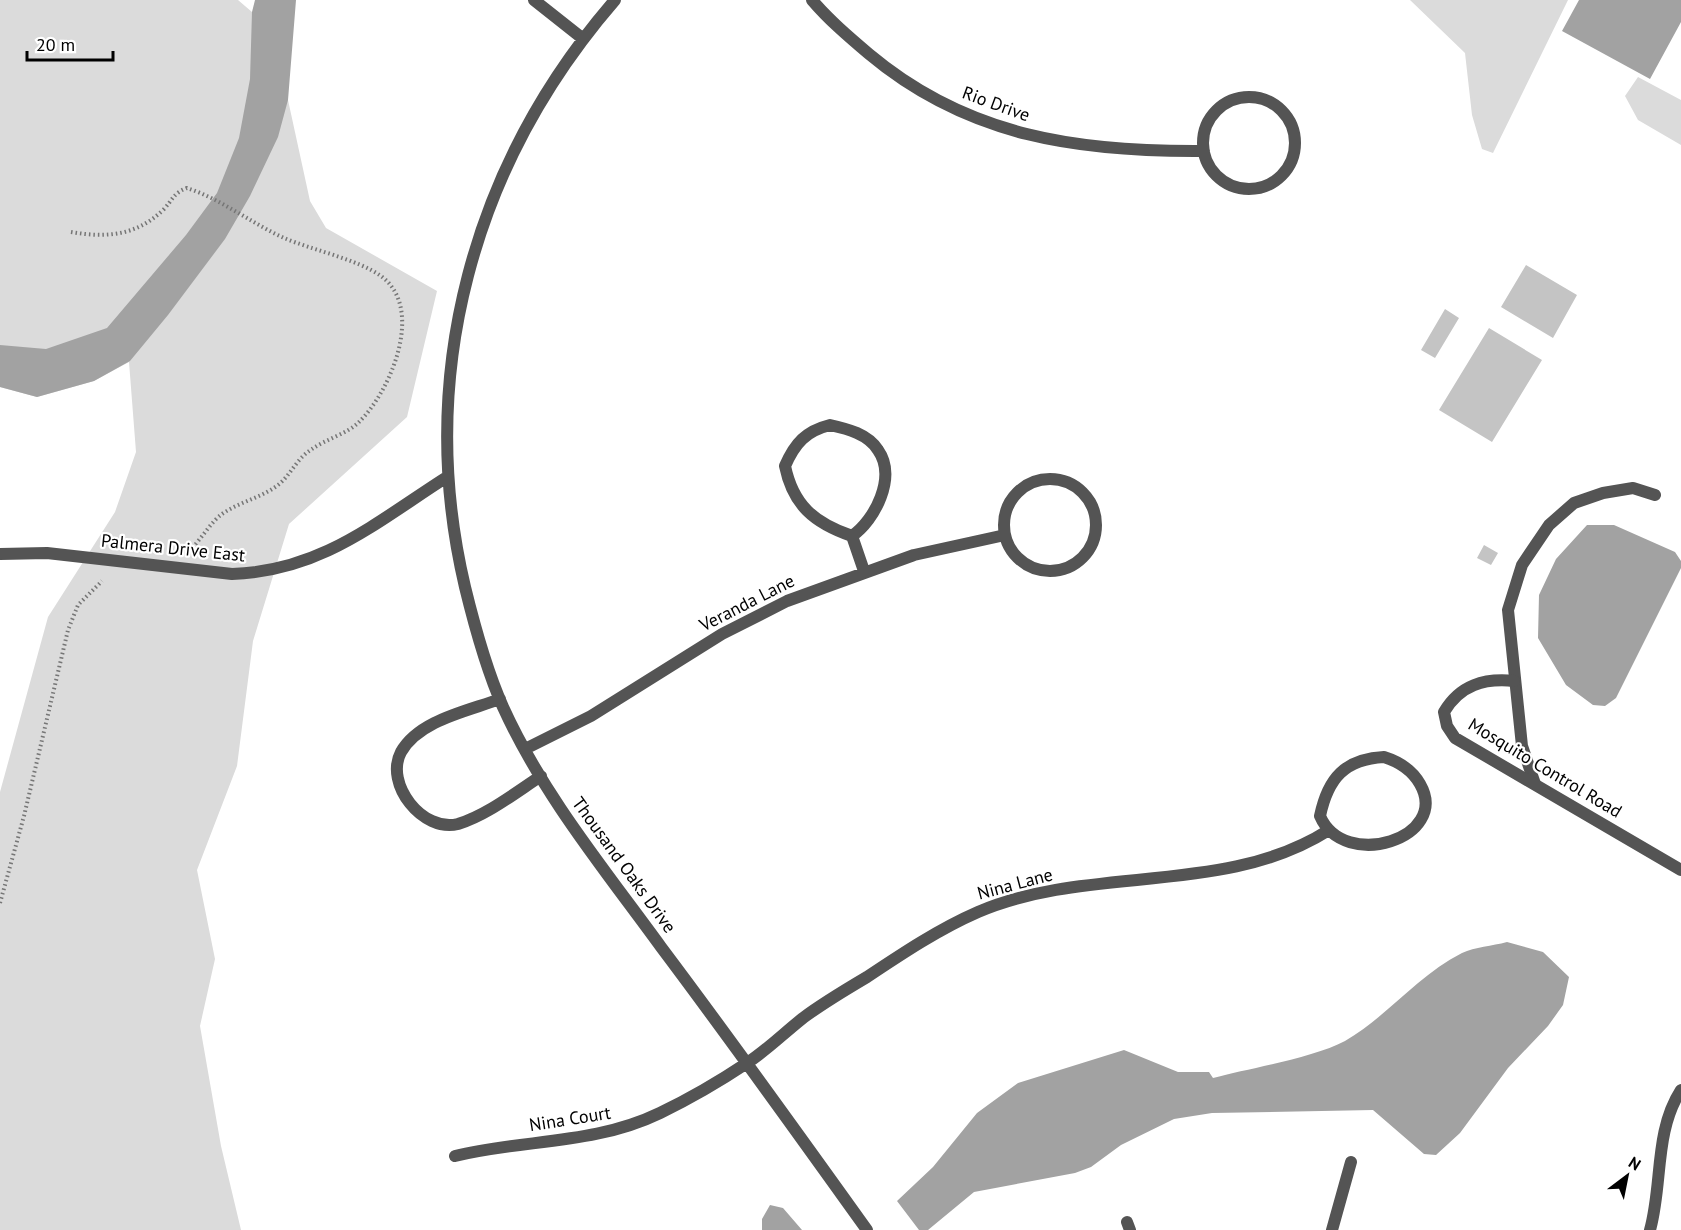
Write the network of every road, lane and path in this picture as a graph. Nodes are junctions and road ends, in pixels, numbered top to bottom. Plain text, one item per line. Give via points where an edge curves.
1 (534, 0) edge
2 (615, 0) edge
3 (812, 0) edge
4 (582, 39) junction
5 (1204, 151) junction
6 (70, 232) dead end
7 (447, 477) junction
8 (1655, 495) dead end
9 (1005, 535) junction
10 (852, 536) junction
11 (189, 552) dead end
12 (0, 554) edge
13 (864, 571) junction
14 (106, 576) dead end
15 (1514, 681) junction
16 (500, 699) junction
17 (525, 749) junction
18 (541, 777) junction
19 (1535, 784) junction
20 (1329, 830) junction
21 (1681, 870) edge
22 (0, 903) edge
23 (747, 1063) junction
24 (1681, 1090) edge
25 (455, 1156) dead end
26 (1352, 1162) dead end
27 (867, 1230) edge
28 (1332, 1230) edge
29 (1650, 1230) edge

1 - 4 street
2 - 4 street
3 - 5 street, Rio Drive via 889,71 940,103 977,120 1056,141 1138,151
4 - 7 street via 518,141 473,253 456,327 448,391
5 - 5 street via 1210,169 1227,184 1260,188 1288,169 1293,157 1293,129 1277,106 1251,97 1237,99 1224,104 1210,119 1203,136
6 - 11 path via 123,235 152,219 175,192 187,188 284,238 381,276 393,289 399,305 402,337 388,384 377,403 357,424 310,449 280,484 222,514
7 - 12 street, Palmera Drive East via 333,550 297,565 258,573 232,574 47,553
7 - 16 street, Thousand Oaks Drive via 457,552 476,632
8 - 15 street via 1633,488 1574,503 1533,546 1522,565 1508,610
9 - 9 street via 1012,551 1029,567 1040,571 1063,570 1090,549 1095,514 1080,490 1063,481 1043,479 1025,486 1011,500 1004,518
9 - 13 street, Veranda Lane via 914,555
10 - 10 street via 863,528 882,493 883,461 879,451 860,434 830,425 816,428 793,449 785,466 788,482 808,512
10 - 13 street
13 - 17 street, Veranda Lane via 787,601 722,634 591,716
14 - 22 path via 78,605 68,630
15 - 19 street via 1522,746
15 - 19 street, Mosquito Control Road via 1494,679 1468,686 1444,712 1455,738
16 - 17 street, Thousand Oaks Drive
16 - 18 street via 421,730 401,753 397,778 411,806 432,822 456,825
17 - 18 street, Thousand Oaks Drive
18 - 23 street, Thousand Oaks Drive via 561,811
19 - 21 street, Mosquito Control Road
20 - 20 street via 1349,843 1367,845 1400,838 1422,819 1424,791 1399,762 1384,757 1363,758 1338,774 1329,790 1320,816
20 - 23 street, Nina Lane via 1277,856 1228,869 1112,881 1024,897 979,912 926,938 804,1017
23 - 25 street, Nina Court via 660,1113 615,1131
23 - 27 street, Thousand Oaks Drive
24 - 29 street via 1664,1124
26 - 28 street

